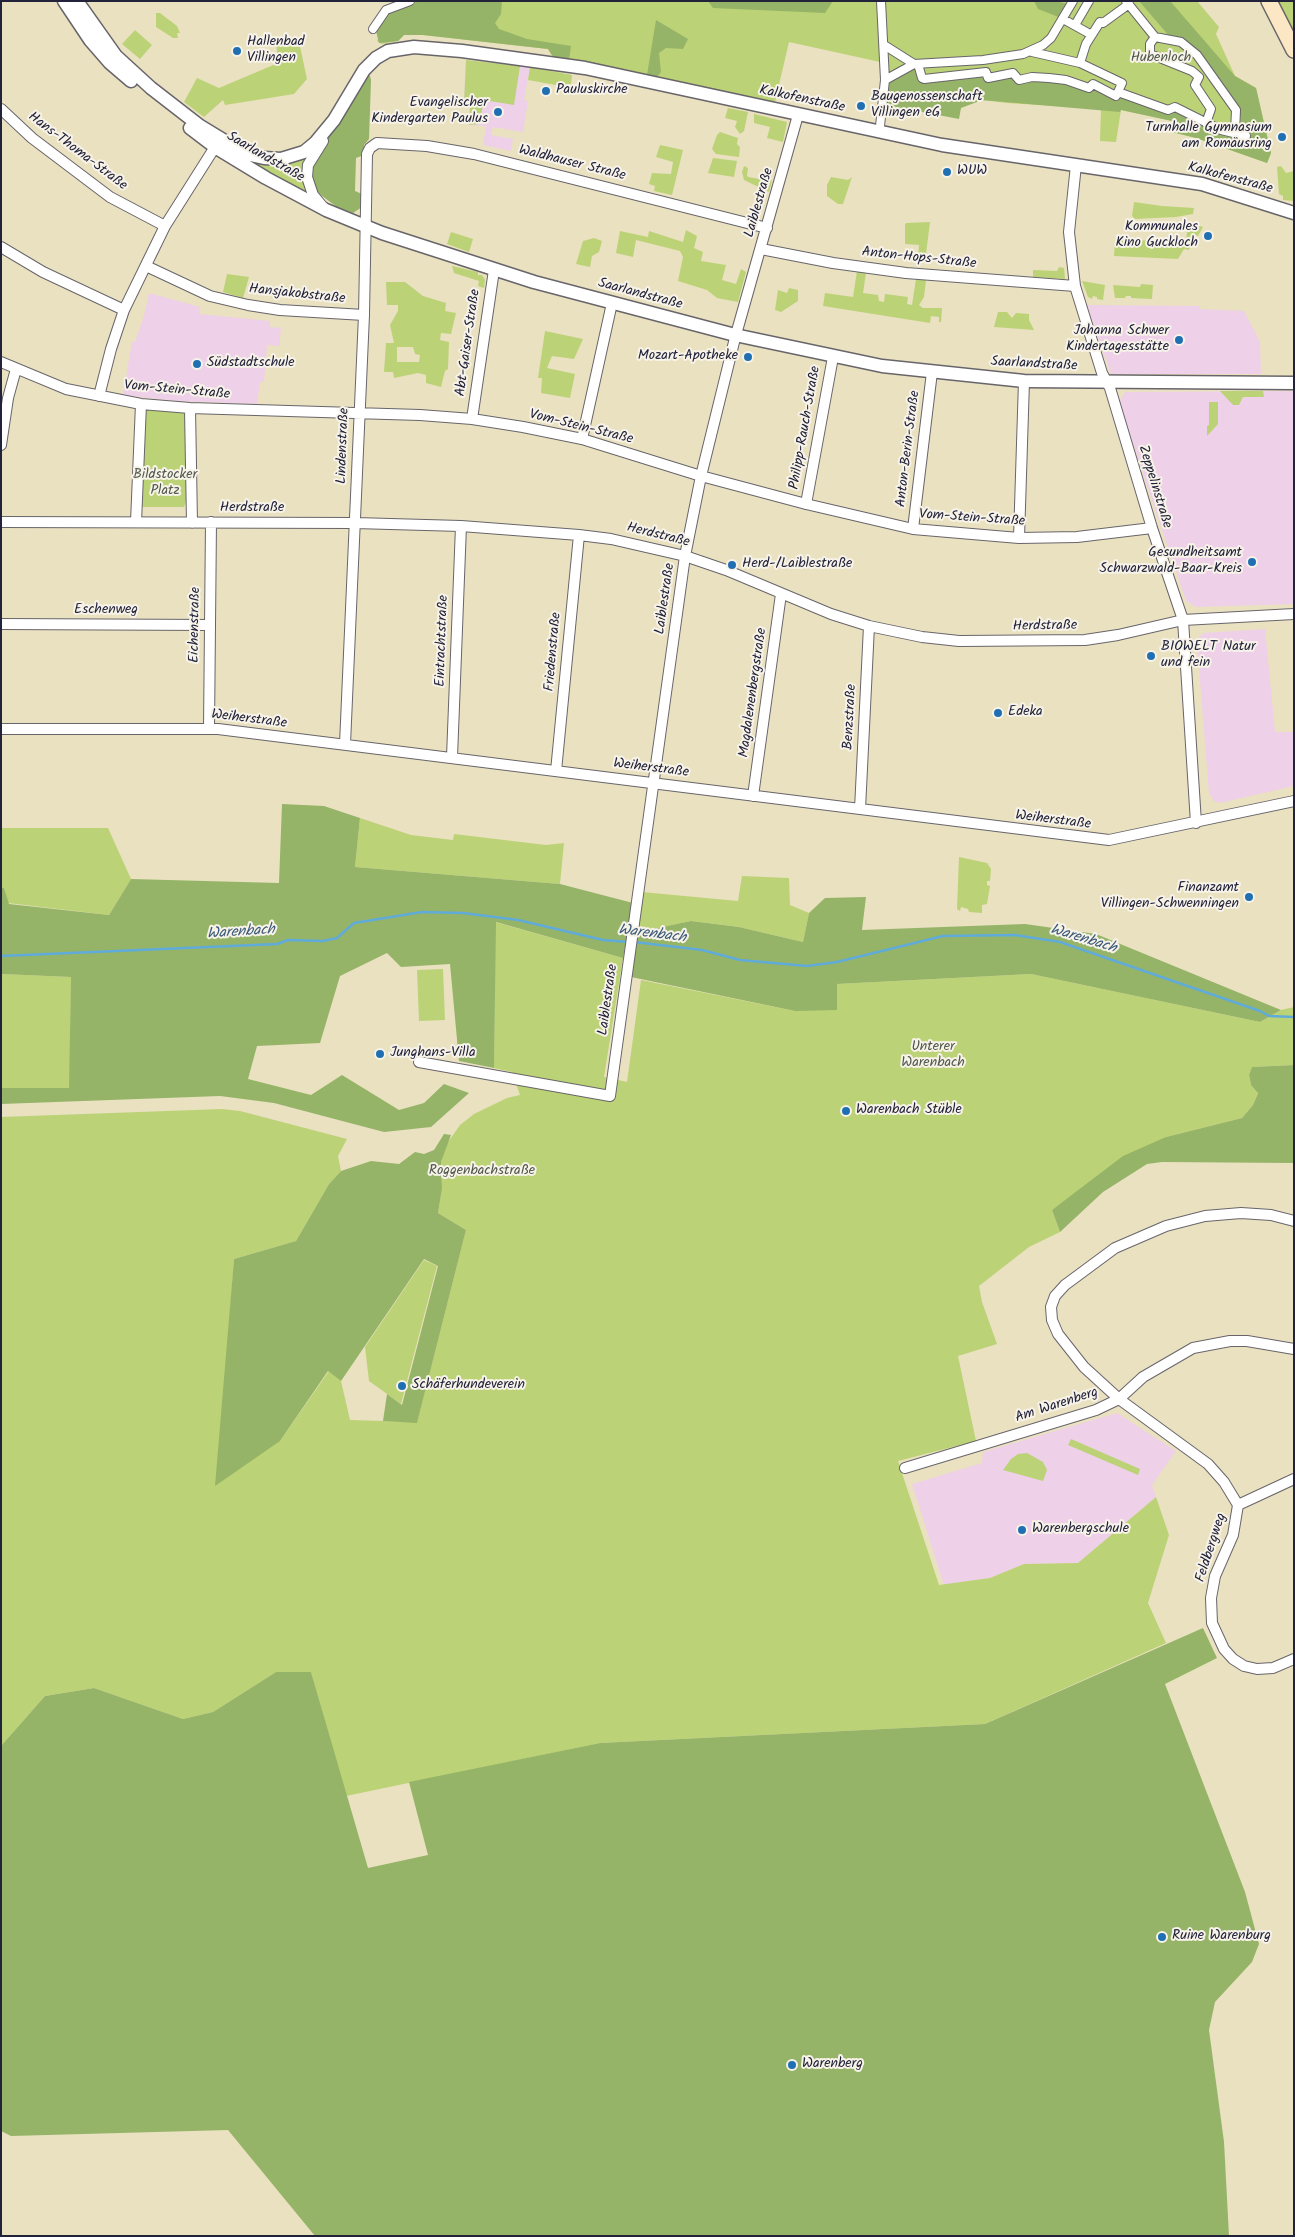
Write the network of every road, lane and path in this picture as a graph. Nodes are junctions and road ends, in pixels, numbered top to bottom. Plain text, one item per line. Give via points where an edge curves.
1 (64, 1) edge
2 (77, 1) edge
3 (410, 1) edge
4 (881, 1) edge
5 (1072, 1) edge
6 (1089, 1) edge
7 (1269, 1) edge
8 (1127, 3) edge
9 (1063, 19) junction
10 (1075, 25) junction
11 (373, 29) dead end
12 (1090, 34) junction
13 (1155, 37) junction
14 (884, 45) junction
15 (1294, 50) edge
16 (1032, 52) junction
17 (1080, 63) junction
18 (916, 64) junction
19 (885, 80) junction
20 (1118, 92) junction
21 (1, 109) edge
22 (798, 115) junction
23 (334, 120) junction
24 (1206, 123) junction
25 (880, 126) dead end
26 (1236, 132) junction
27 (1246, 136) dead end
28 (215, 147) junction
29 (370, 148) joint
30 (281, 159) joint
31 (1076, 164) junction
32 (326, 210) junction
33 (1294, 214) edge
34 (165, 226) junction
35 (366, 226) junction
36 (766, 228) junction
37 (1, 247) edge
38 (761, 249) junction
39 (146, 266) junction
40 (494, 270) junction
41 (1075, 286) junction
42 (612, 303) junction
43 (124, 310) junction
44 (364, 315) junction
45 (736, 335) junction
46 (833, 357) junction
47 (1, 362) edge
48 (16, 369) junction
49 (932, 372) junction
50 (1024, 381) junction
51 (1106, 383) junction
52 (1294, 383) edge
53 (99, 396) junction
54 (141, 404) junction
55 (190, 408) junction
56 (360, 413) junction
57 (472, 419) junction
58 (582, 439) junction
59 (1, 445) edge
60 (701, 476) junction
61 (806, 504) junction
62 (1, 522) edge
63 (136, 522) junction
64 (192, 522) junction
65 (211, 522) junction
66 (355, 523) junction
67 (461, 526) junction
68 (1152, 528) junction
69 (914, 529) junction
70 (578, 535) junction
71 (1019, 538) junction
72 (685, 556) junction
73 (781, 594) junction
74 (1294, 614) edge
75 (1183, 620) junction
76 (1, 624) edge
77 (210, 625) junction
78 (869, 626) junction
79 (208, 728) junction
80 (1, 729) edge
81 (344, 744) junction
82 (452, 757) junction
83 (556, 771) junction
84 (654, 783) junction
85 (753, 796) junction
86 (1294, 801) edge
87 (860, 809) junction
88 (1196, 823) junction
89 (419, 1062) dead end
90 (1294, 1221) edge
91 (1294, 1349) edge
92 (1119, 1399) junction
93 (905, 1468) dead end
94 (1294, 1479) edge
95 (1238, 1506) junction
96 (1294, 1659) edge

1 - 28 street, Saarlandstraße via 74,19 110,63
2 - 30 street, Saarlandstraße via 116,56 176,108 250,155
3 - 11 street via 386,10
4 - 14 street
5 - 9 street
6 - 10 street
7 - 15 main road
8 - 12 street via 1103,23 1100,22
8 - 13 street
9 - 10 street
9 - 16 street via 1051,38
10 - 12 street
12 - 17 street
13 - 24 street via 1150,44 1150,54 1199,77 1195,85 1211,109
13 - 26 street via 1181,42 1197,55 1236,110
14 - 18 street
14 - 19 street
16 - 17 street
16 - 18 street via 983,60
17 - 20 street via 1122,83
18 - 19 street
18 - 20 street via 924,79 986,72 988,78 1013,73 1019,80 1032,77 1066,80 1089,88 1093,84 1116,96
19 - 25 street
20 - 24 street via 1168,110 1175,107
21 - 34 street, Hans-Thoma-Straße via 32,138 110,198
22 - 23 street, Kalkofenstraße via 585,68 414,47 388,51 376,58 364,70
22 - 31 street, Kalkofenstraße via 942,144
22 - 36 street, Laiblestraße
23 - 30 street, Kalkofenstraße via 304,152
23 - 32 street, Kalkofenstraße via 308,165 308,184
24 - 26 street
26 - 27 street
28 - 32 street, Saarlandstraße
28 - 34 street
29 - 35 street, Lindenstraße
29 - 36 street, Waldhauser Straße via 377,143 427,146 491,158
31 - 33 street, Kalkofenstraße via 1202,184
31 - 41 street, Zeppelinstraße via 1069,232
32 - 35 street, Saarlandstraße
34 - 39 street
35 - 40 street, Saarlandstraße
35 - 44 street, Lindenstraße
36 - 38 street, Laiblestraße
37 - 43 street via 44,272
38 - 41 street, Anton-Hops-Straße via 906,273
38 - 45 street, Laiblestraße
39 - 43 street
39 - 44 street, Hansjakobstraße via 210,296 248,305
40 - 42 street, Saarlandstraße
40 - 57 street, Abt-Gaiser-Straße
41 - 51 street, Zeppelinstraße
42 - 45 street, Saarlandstraße
42 - 58 street
43 - 53 street via 110,348
44 - 56 street, Lindenstraße
45 - 46 street, Saarlandstraße
45 - 60 street, Laiblestraße
46 - 49 street, Saarlandstraße
46 - 61 street, Philipp-Rauch-Straße
47 - 48 street, Vom-Stein-Straße
48 - 53 street, Vom-Stein-Straße via 66,389
48 - 59 street
49 - 50 street, Saarlandstraße
49 - 69 street, Anton-Berin-Straße
50 - 51 street, Saarlandstraße
50 - 71 street
51 - 52 street, Saarlandstraße
51 - 68 street, Zeppelinstraße
53 - 54 street, Vom-Stein-Straße
54 - 55 street, Vom-Stein-Straße
54 - 63 street
55 - 56 street, Vom-Stein-Straße
55 - 64 street
56 - 57 street, Vom-Stein-Straße
56 - 66 street, Lindenstraße
57 - 58 street, Vom-Stein-Straße
58 - 60 street, Vom-Stein-Straße
60 - 61 street, Vom-Stein-Straße
60 - 72 street, Laiblestraße
61 - 69 street, Vom-Stein-Straße
62 - 63 street, Herdstraße
63 - 64 street, Herdstraße
64 - 65 street, Herdstraße
65 - 66 street, Herdstraße
65 - 77 street, Eichenstraße
66 - 67 street, Herdstraße
66 - 81 street, Lindenstraße
67 - 70 street, Herdstraße
67 - 82 street, Eintrachtstraße
68 - 71 street, Vom-Stein-Straße via 1077,537
68 - 75 street, Zeppelinstraße
69 - 71 street, Vom-Stein-Straße
70 - 72 street, Herdstraße
70 - 83 street, Friedenstraße
72 - 73 street, Herdstraße
72 - 84 street, Laiblestraße
73 - 78 street, Herdstraße
73 - 85 street, Magdalenenbergstraße
74 - 75 street, Herdstraße
75 - 78 street, Herdstraße via 1085,640 1036,642 959,641
75 - 88 street, Zeppelinstraße
76 - 77 street, Eschenweg
77 - 79 street, Eichenstraße
78 - 87 street, Benzstraße
79 - 80 street, Weiherstraße
79 - 81 street, Weiherstraße
81 - 82 street, Weiherstraße
82 - 83 street, Weiherstraße
83 - 84 street, Weiherstraße
84 - 85 street, Weiherstraße
84 - 89 street, Laiblestraße via 610,1096
85 - 87 street, Weiherstraße
86 - 88 street, Weiherstraße
87 - 88 street, Weiherstraße via 1109,840
90 - 92 street, Feldbergweg via 1241,1213 1205,1216 1166,1226 1115,1248 1065,1285 1055,1296 1052,1307 1052,1320 1058,1334 1084,1367
91 - 92 street, Am Warenberg via 1247,1341 1193,1348 1143,1377
92 - 93 street, Am Warenberg via 1074,1418
92 - 95 street, Feldbergweg via 1208,1464 1224,1482
94 - 95 street
95 - 96 street, Feldbergweg via 1233,1535 1215,1576 1210,1613 1214,1630 1224,1649 1244,1666 1273,1668

